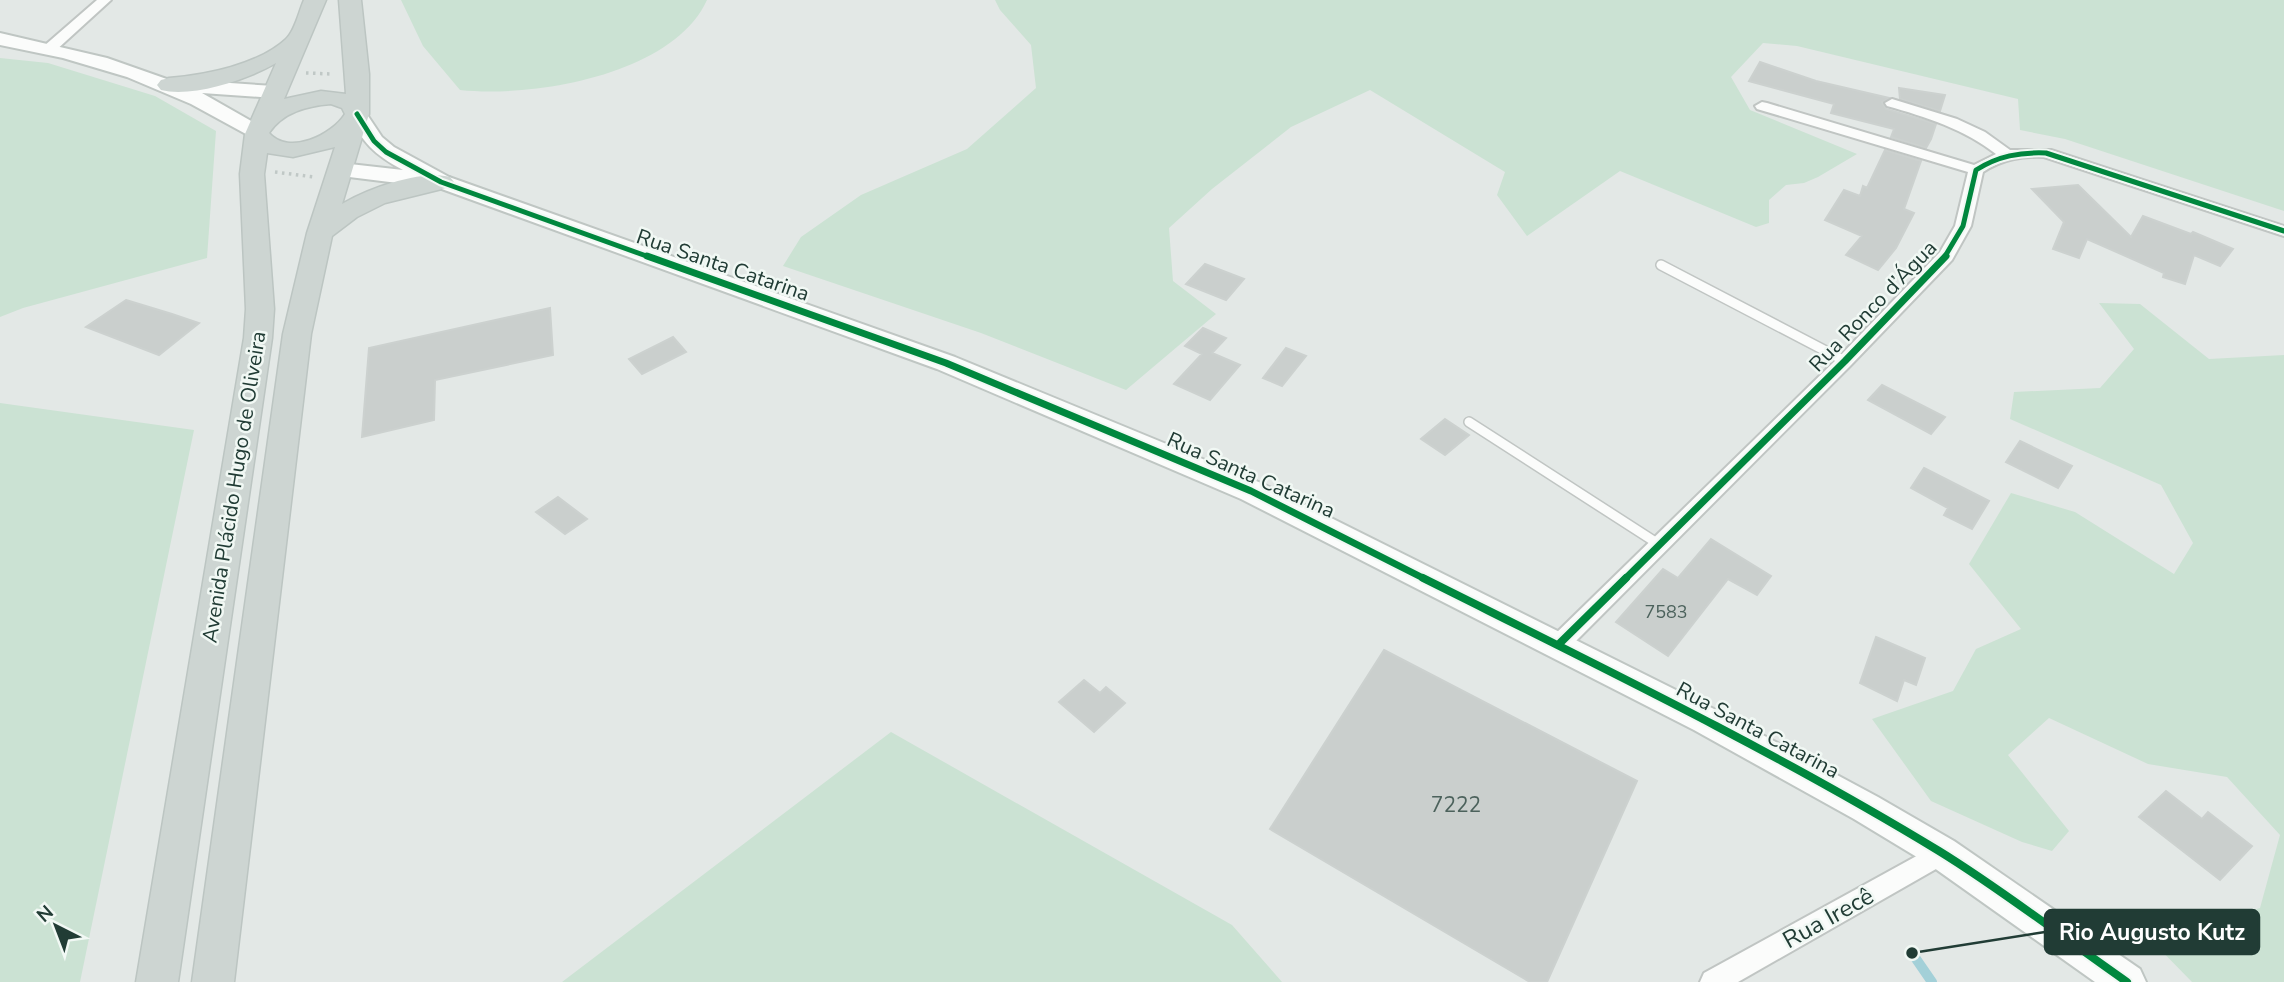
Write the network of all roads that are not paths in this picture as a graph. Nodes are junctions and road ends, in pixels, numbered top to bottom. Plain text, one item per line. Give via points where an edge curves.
1 (105, 0) edge
2 (315, 0) edge
3 (350, 0) edge
4 (0, 40) edge
5 (295, 43) junction
6 (49, 49) junction
7 (169, 85) junction
8 (274, 92) junction
9 (332, 97) junction
10 (1892, 103) dead end
11 (1762, 106) dead end
12 (357, 114) junction
13 (268, 141) junction
14 (2006, 154) junction
15 (341, 170) junction
16 (1976, 170) junction
17 (441, 182) junction
18 (2284, 231) edge
19 (320, 233) junction
20 (1661, 265) dead end
21 (1845, 361) junction
22 (1469, 422) dead end
23 (1660, 545) junction
24 (1558, 645) junction
25 (1942, 853) junction
26 (157, 982) edge
27 (213, 982) edge
28 (1713, 982) edge
29 (2127, 982) edge

1 - 6 street
2 - 5 main road, Avenida Plácido Hugo de Oliveira
3 - 12 main road, Avenida Plácido Hugo de Oliveira
4 - 6 street, Rua Santa Catarina
5 - 7 main road via 236,74
5 - 8 main road, Avenida Plácido Hugo de Oliveira
6 - 7 street, Rua Santa Catarina
7 - 8 street, Rua Santa Catarina
7 - 13 street, Rua Santa Catarina via 214,105
8 - 9 main road, Rua Santa Catarina
8 - 13 main road, Avenida Plácido Hugo de Oliveira
9 - 12 main road via 351,103
9 - 13 main road via 289,105 267,118
10 - 14 street via 1964,126
11 - 16 street
12 - 13 main road via 347,130 323,144 292,150
12 - 15 main road, Avenida Plácido Hugo de Oliveira
12 - 17 street, Rua Santa Catarina via 386,152
13 - 15 main road, Rua Santa Catarina
13 - 26 main road, Avenida Plácido Hugo de Oliveira via 252,174 258,338
14 - 16 street
14 - 18 street via 2026,151 2073,160
15 - 17 street, Rua Santa Catarina
15 - 19 main road, Avenida Plácido Hugo de Oliveira
16 - 21 street, Rua Ronco d’Água via 1959,240
17 - 19 main road via 391,191 358,204
17 - 24 street, Rua Santa Catarina via 946,363 1251,491
19 - 27 main road, Avenida Plácido Hugo de Oliveira via 298,334
20 - 21 lane
21 - 23 street, Rua Ronco d’Água
22 - 23 lane
23 - 24 street, Rua Ronco d’Água
24 - 25 street, Rua Santa Catarina via 1705,720
25 - 28 street, Rua Irecê
25 - 29 street, Rua Santa Catarina

